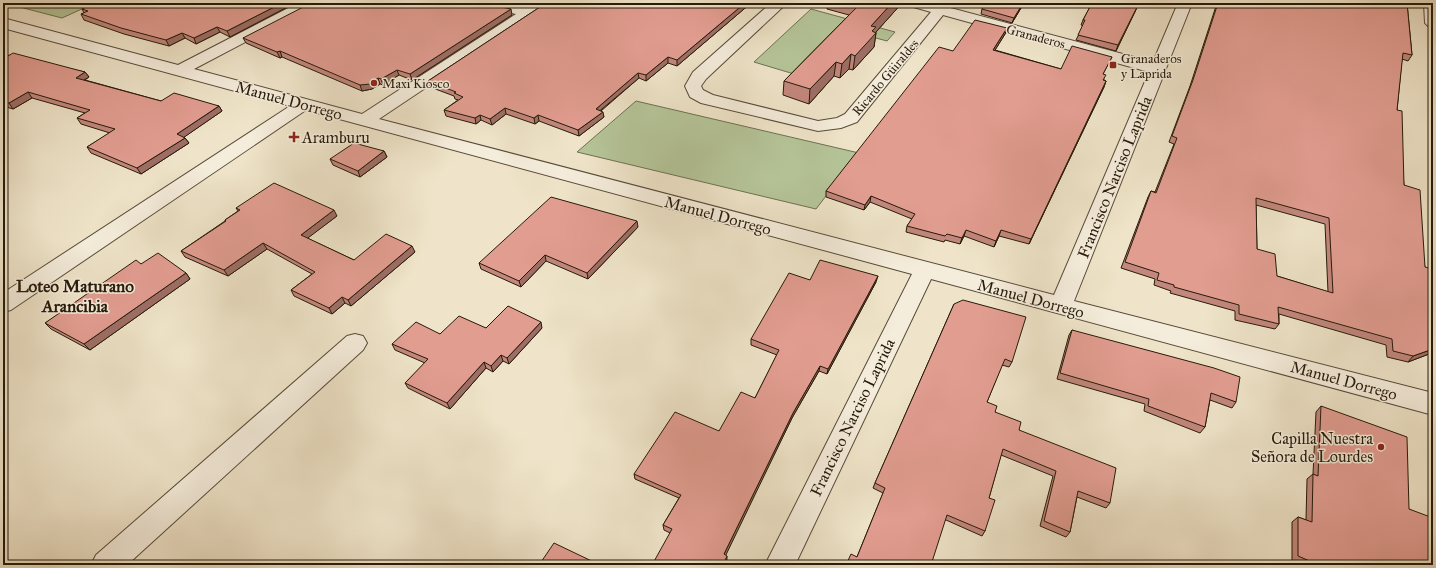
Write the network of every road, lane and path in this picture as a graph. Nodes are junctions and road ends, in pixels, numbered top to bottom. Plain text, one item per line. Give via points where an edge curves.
1 (309, 3) edge
2 (486, 3) edge
3 (543, 3) edge
4 (780, 3) edge
5 (915, 3) edge
6 (1185, 3) edge
7 (1431, 3) edge
8 (940, 10) junction
9 (529, 12) junction
10 (3, 23) edge
11 (1433, 23) edge
12 (1158, 69) junction
13 (179, 71) junction
14 (304, 104) junction
15 (364, 121) junction
16 (925, 270) junction
17 (3, 304) edge
18 (1061, 306) junction
19 (355, 343) dead end
20 (1433, 404) edge
21 (106, 565) edge
22 (780, 565) edge

1 - 13 street
2 - 9 street
3 - 9 street
4 - 8 street, Ricardo Güiraldes via 699,76 693,86 696,93 707,99 818,126 841,123 851,118
5 - 8 street, Granaderos
6 - 12 street, Francisco Narciso Laprida
7 - 11 street
8 - 12 street, Granaderos
9 - 15 street
10 - 13 street, Manuel Dorrego
12 - 18 street, Francisco Narciso Laprida
13 - 14 street, Manuel Dorrego
14 - 15 street, Manuel Dorrego
14 - 17 street
15 - 16 street, Manuel Dorrego
16 - 18 street, Manuel Dorrego
16 - 22 street, Francisco Narciso Laprida
18 - 20 street, Manuel Dorrego
19 - 21 street

